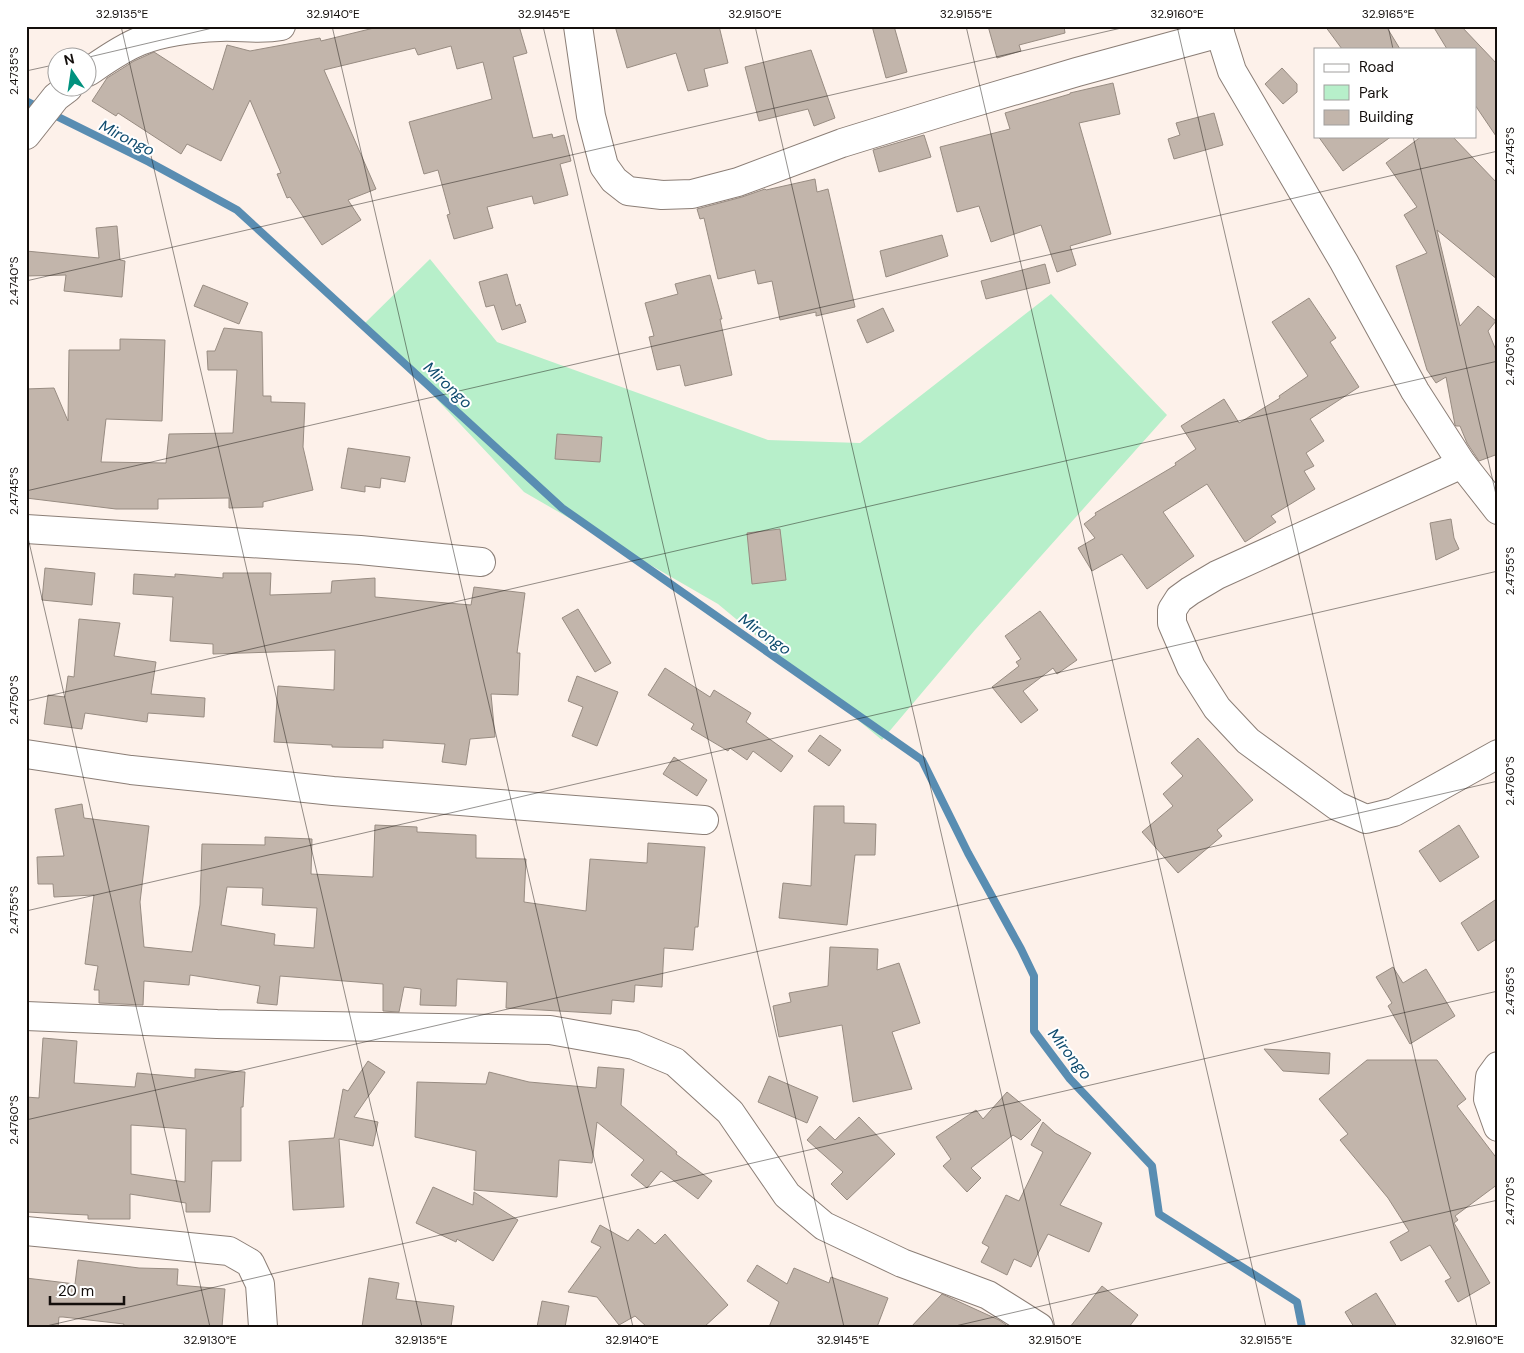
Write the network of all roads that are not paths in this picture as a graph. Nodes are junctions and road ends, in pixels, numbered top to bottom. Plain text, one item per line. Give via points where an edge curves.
1 (281, 26) edge
2 (578, 26) edge
3 (1219, 30) edge
4 (98, 65) edge
5 (57, 98) edge
6 (31, 129) edge
7 (1462, 464) junction
8 (1498, 510) edge
9 (26, 529) edge
10 (481, 562) dead end
11 (26, 754) edge
12 (1498, 754) edge
13 (704, 820) dead end
14 (26, 1016) edge
15 (1498, 1066) edge
16 (1498, 1127) edge
17 (26, 1231) edge
18 (263, 1327) edge
19 (1039, 1327) edge

1 - 4 street via 181,31 141,40
2 - 3 street via 591,116 604,166 628,191 662,195 692,194 738,182 842,143
3 - 7 street via 1232,71 1253,109 1336,247 1415,391
5 - 6 street
7 - 8 street
7 - 12 street via 1216,575 1179,599 1172,610 1172,623 1191,667 1217,708 1248,741 1337,806 1366,820 1394,812
9 - 10 street via 360,550
11 - 13 street via 131,770 333,791
14 - 19 street via 217,1024 550,1030 634,1045 675,1062 730,1112 787,1195 824,1226 902,1263 988,1295
15 - 16 street via 1490,1077 1488,1100
17 - 18 street via 229,1251 250,1263 260,1284

